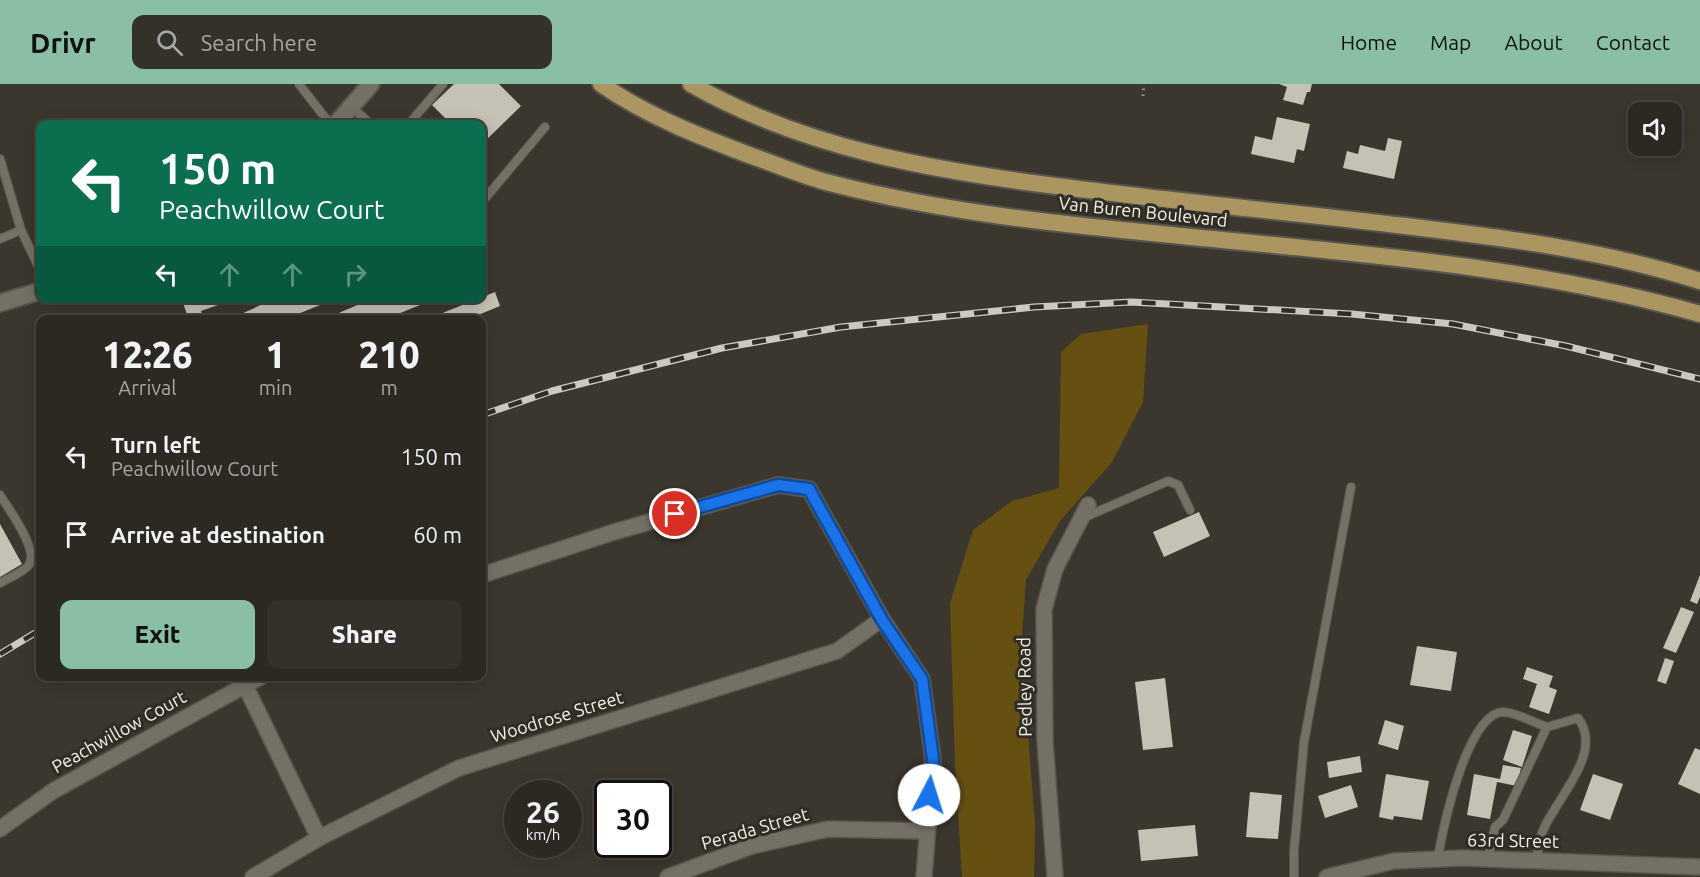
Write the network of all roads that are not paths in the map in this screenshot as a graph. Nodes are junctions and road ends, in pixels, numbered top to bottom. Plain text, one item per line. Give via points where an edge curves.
1 (299, 84) edge
2 (371, 84) edge
3 (443, 84) edge
4 (601, 84) edge
5 (691, 84) edge
6 (351, 107) junction
7 (327, 120) edge
8 (340, 120) edge
9 (366, 120) edge
10 (412, 120) edge
11 (545, 127) dead end
12 (0, 159) edge
13 (486, 197) edge
14 (21, 230) junction
15 (0, 239) edge
16 (36, 262) edge
17 (1700, 281) edge
18 (36, 292) edge
19 (0, 303) edge
20 (1700, 314) edge
21 (1351, 487) dead end
22 (0, 495) edge
23 (1190, 510) dead end
24 (1085, 512) joint
25 (486, 574) edge
26 (0, 583) edge
27 (882, 620) junction
28 (253, 681) edge
29 (245, 685) junction
30 (1547, 727) junction
31 (0, 829) edge
32 (926, 831) junction
33 (319, 838) junction
34 (1438, 859) junction
35 (1488, 859) junction
36 (1536, 861) junction
37 (1700, 867) edge
38 (253, 877) edge
39 (668, 877) edge
40 (924, 877) edge
41 (1055, 877) edge
42 (1294, 877) edge
43 (1327, 877) edge

1 - 7 lane
2 - 6 main road
3 - 10 lane
4 - 20 main road, Van Buren Boulevard via 714,142 797,172 828,183 958,211 1530,276 1649,299
5 - 17 main road, Van Buren Boulevard via 729,104 828,142 956,173 1539,242
6 - 8 main road
6 - 9 lane
11 - 13 lane
12 - 14 lane
14 - 15 lane
14 - 16 lane
18 - 19 main road
21 - 42 lane via 1304,742
22 - 26 lane via 30,546 32,558 28,566
23 - 24 lane via 1178,485 1168,481
24 - 41 street, Pedley Road via 1054,569 1044,609 1045,730
25 - 27 street via 778,485 809,489
27 - 32 street via 922,679 933,759
27 - 33 street, Woodrose Street via 837,651 459,768
28 - 29 street, Peachwillow Court
29 - 31 street, Peachwillow Court via 53,791
29 - 33 street
30 - 34 lane via 1504,712 1491,716 1468,745
30 - 35 lane via 1503,820 1495,827
30 - 36 lane via 1578,718 1588,744 1563,799 1542,831
32 - 39 street, Perada Street via 828,829 752,846
32 - 40 street
33 - 38 street, Woodrose Street
34 - 35 street, 63rd Street
34 - 43 street, 63rd Street via 1394,861
35 - 36 street, 63rd Street
36 - 37 street, 63rd Street

